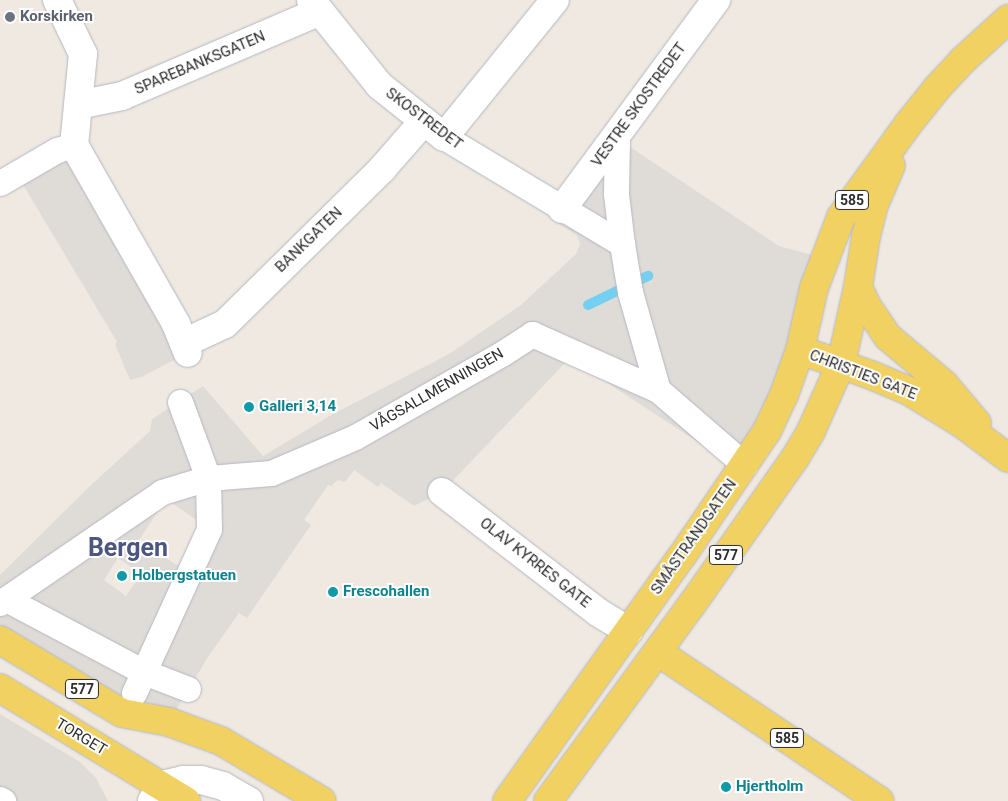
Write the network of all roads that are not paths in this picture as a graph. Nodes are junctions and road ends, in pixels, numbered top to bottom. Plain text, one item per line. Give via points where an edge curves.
1 (56, 0) edge
2 (556, 0) edge
3 (716, 0) edge
4 (315, 6) edge
5 (1008, 19) edge
6 (78, 105) junction
7 (909, 122) junction
8 (434, 130) junction
9 (617, 141) dead end
10 (74, 145) junction
11 (0, 183) edge
12 (562, 209) junction
13 (622, 244) junction
14 (858, 287) junction
15 (800, 350) junction
16 (841, 364) junction
17 (658, 390) junction
18 (180, 402) dead end
19 (1004, 455) edge
20 (795, 458) junction
21 (744, 465) junction
22 (208, 478) junction
23 (442, 492) dead end
24 (3, 601) edge
25 (628, 631) junction
26 (0, 640) edge
27 (658, 652) junction
28 (139, 683) junction
29 (0, 688) edge
30 (188, 688) dead end
31 (157, 793) edge
32 (186, 801) edge
33 (249, 801) edge
34 (322, 801) edge
35 (507, 801) edge
36 (548, 801) edge
37 (880, 801) edge

1 - 6 street via 82,54
2 - 8 street, BANKGATEN
3 - 12 street, VESTRE SKOSTREDET
4 - 6 street, SPAREBANKSGATEN via 122,96
4 - 8 street, SKOSTREDET via 379,84
5 - 7 main road, 585 via 963,60
6 - 10 street
7 - 14 main road, 585 via 874,205
7 - 15 main road, 585 via 841,217 814,288
8 - 10 street, BANKGATEN via 382,169 225,324 186,348 176,324
8 - 12 street, SKOSTREDET
9 - 13 street via 616,194
10 - 11 street via 57,150
12 - 13 street
13 - 17 street via 630,292
14 - 16 main road, 585
14 - 19 main road, CHRISTIES GATE via 888,338 944,384
15 - 16 main road, CHRISTIES GATE
15 - 20 main road
15 - 21 main road, SMÅSTRANDGATEN / 577 via 767,431
16 - 19 main road, CHRISTIES GATE via 910,391
16 - 20 main road, 577 via 811,431
17 - 21 street, VÅGSALLMENNINGEN
17 - 22 street, VÅGSALLMENNINGEN via 532,334 355,437 270,473
18 - 22 street
20 - 27 main road, 577
21 - 25 main road, SMÅSTRANDGATEN / 577
22 - 24 street, VÅGSALLMENNINGEN via 162,492
22 - 28 street via 209,529
23 - 25 street, OLAV KYRRES GATE via 598,612
24 - 28 street, VÅGSALLMENNINGEN
25 - 35 main road, SMÅSTRANDGATEN / 577
26 - 34 main road, 577 via 122,712 169,722 221,741
27 - 36 main road, 577
27 - 37 main road, 585
28 - 30 street, VÅGSALLMENNINGEN
29 - 31 main road, TORGET
31 - 32 main road, TORGET
31 - 33 street via 183,780 201,780 223,786

